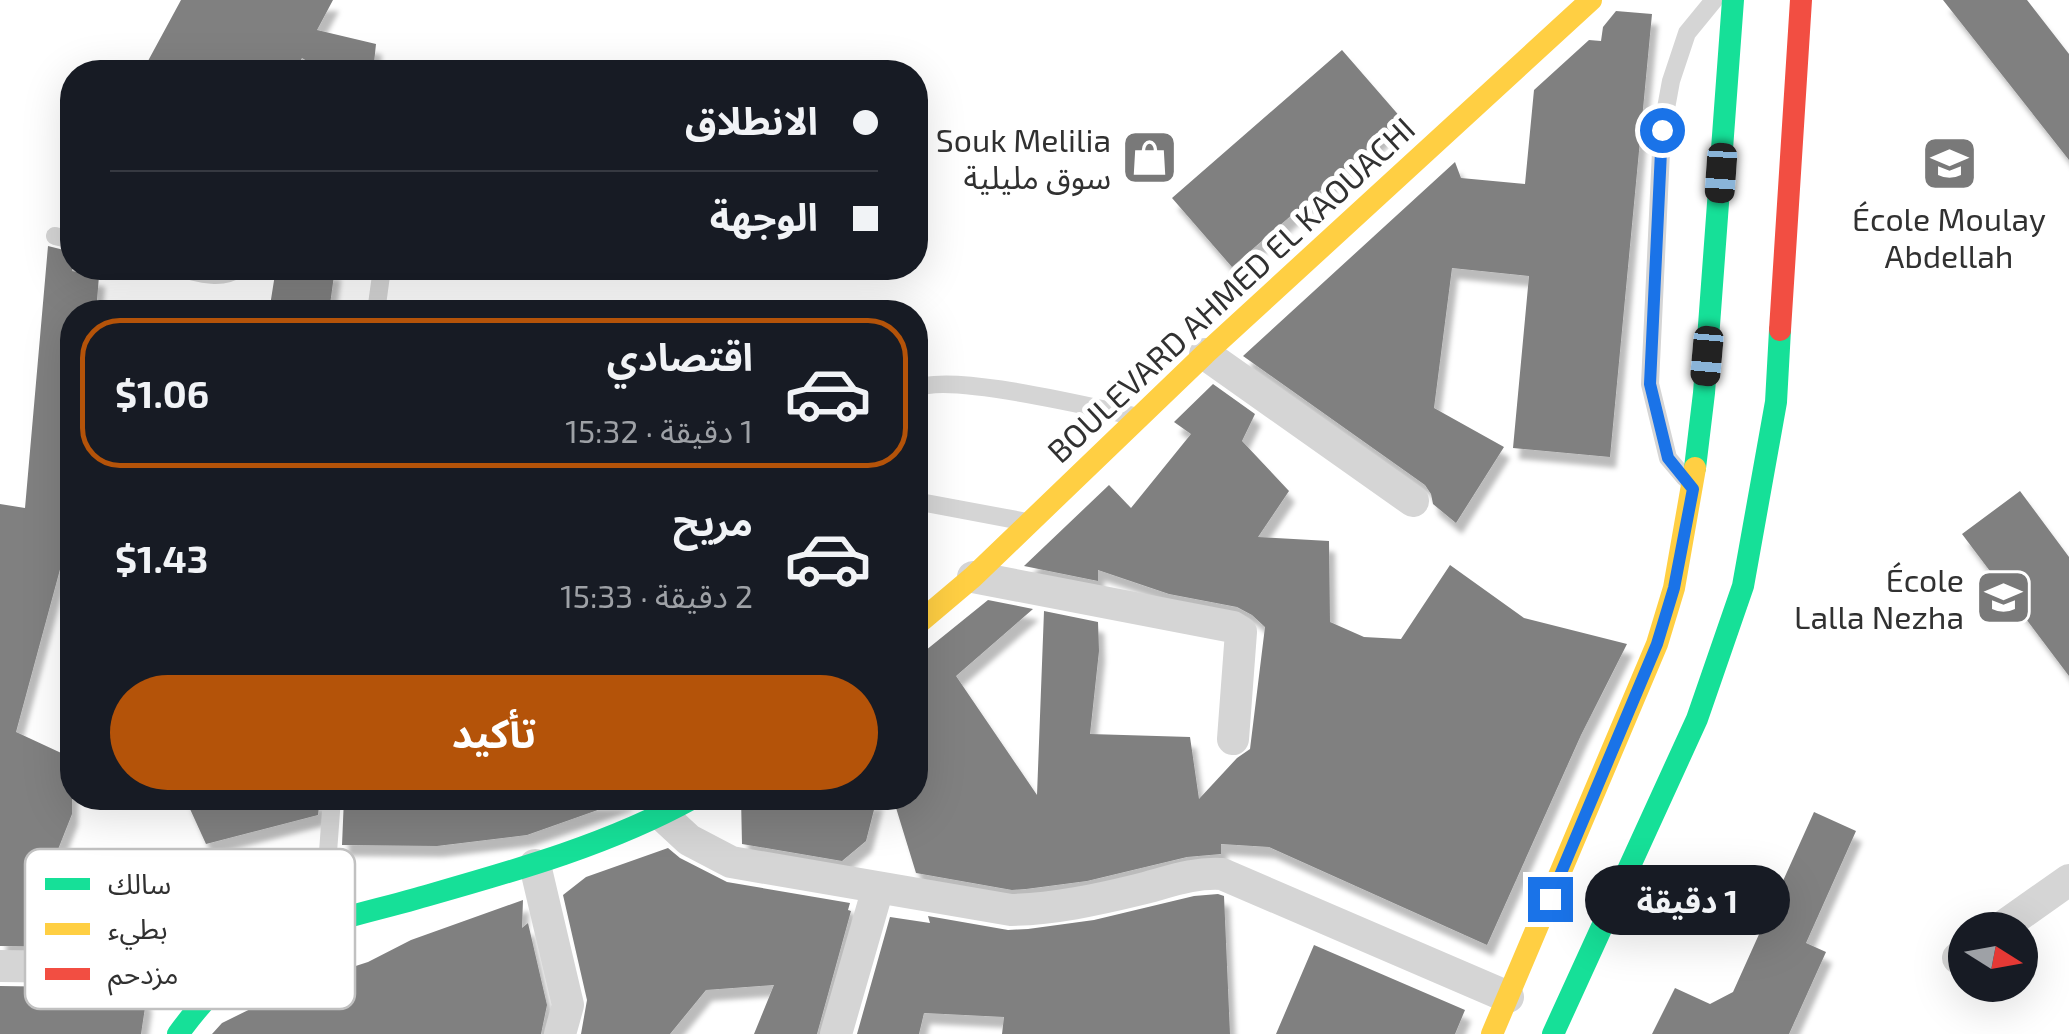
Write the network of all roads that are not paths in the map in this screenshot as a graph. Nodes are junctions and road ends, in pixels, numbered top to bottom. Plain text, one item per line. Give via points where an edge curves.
1 (1590, 0) edge
2 (1714, 0) edge
3 (1733, 0) edge
4 (1800, 0) edge
5 (1205, 354) junction
6 (928, 385) edge
7 (1140, 416) junction
8 (1693, 489) junction
9 (1413, 501) dead end
10 (928, 503) edge
11 (1029, 522) junction
12 (973, 576) junction
13 (928, 615) edge
14 (1233, 739) dead end
15 (331, 810) edge
16 (671, 810) edge
17 (662, 815) junction
18 (328, 849) edge
19 (535, 866) junction
20 (2069, 880) edge
21 (878, 888) junction
22 (2024, 912) edge
23 (355, 917) edge
24 (0, 966) edge
25 (25, 966) edge
26 (1508, 997) junction
27 (200, 1009) edge
28 (178, 1034) edge
29 (560, 1034) edge
30 (836, 1034) edge
31 (1492, 1034) edge
32 (1552, 1034) edge

1 - 5 main road, BOULEVARD AHMED EL KAOUACHI
2 - 8 lane via 1687,34 1662,130 1650,384 1668,458
3 - 8 main road
4 - 32 main road via 1776,402 1742,586 1697,718
5 - 7 main road, BOULEVARD AHMED EL KAOUACHI
5 - 9 street
6 - 7 lane via 964,383
7 - 11 main road, BOULEVARD AHMED EL KAOUACHI
8 - 26 main road via 1657,644
10 - 11 lane
11 - 12 main road, BOULEVARD AHMED EL KAOUACHI
12 - 13 main road, BOULEVARD AHMED EL KAOUACHI
12 - 14 street via 1241,632
15 - 18 lane
16 - 17 main road
17 - 19 main road
17 - 21 street via 689,840 731,862
19 - 23 main road
19 - 29 street via 568,1005
20 - 22 street
21 - 26 street via 1034,910 1222,874
21 - 30 street
24 - 25 street
26 - 31 main road
27 - 28 main road

